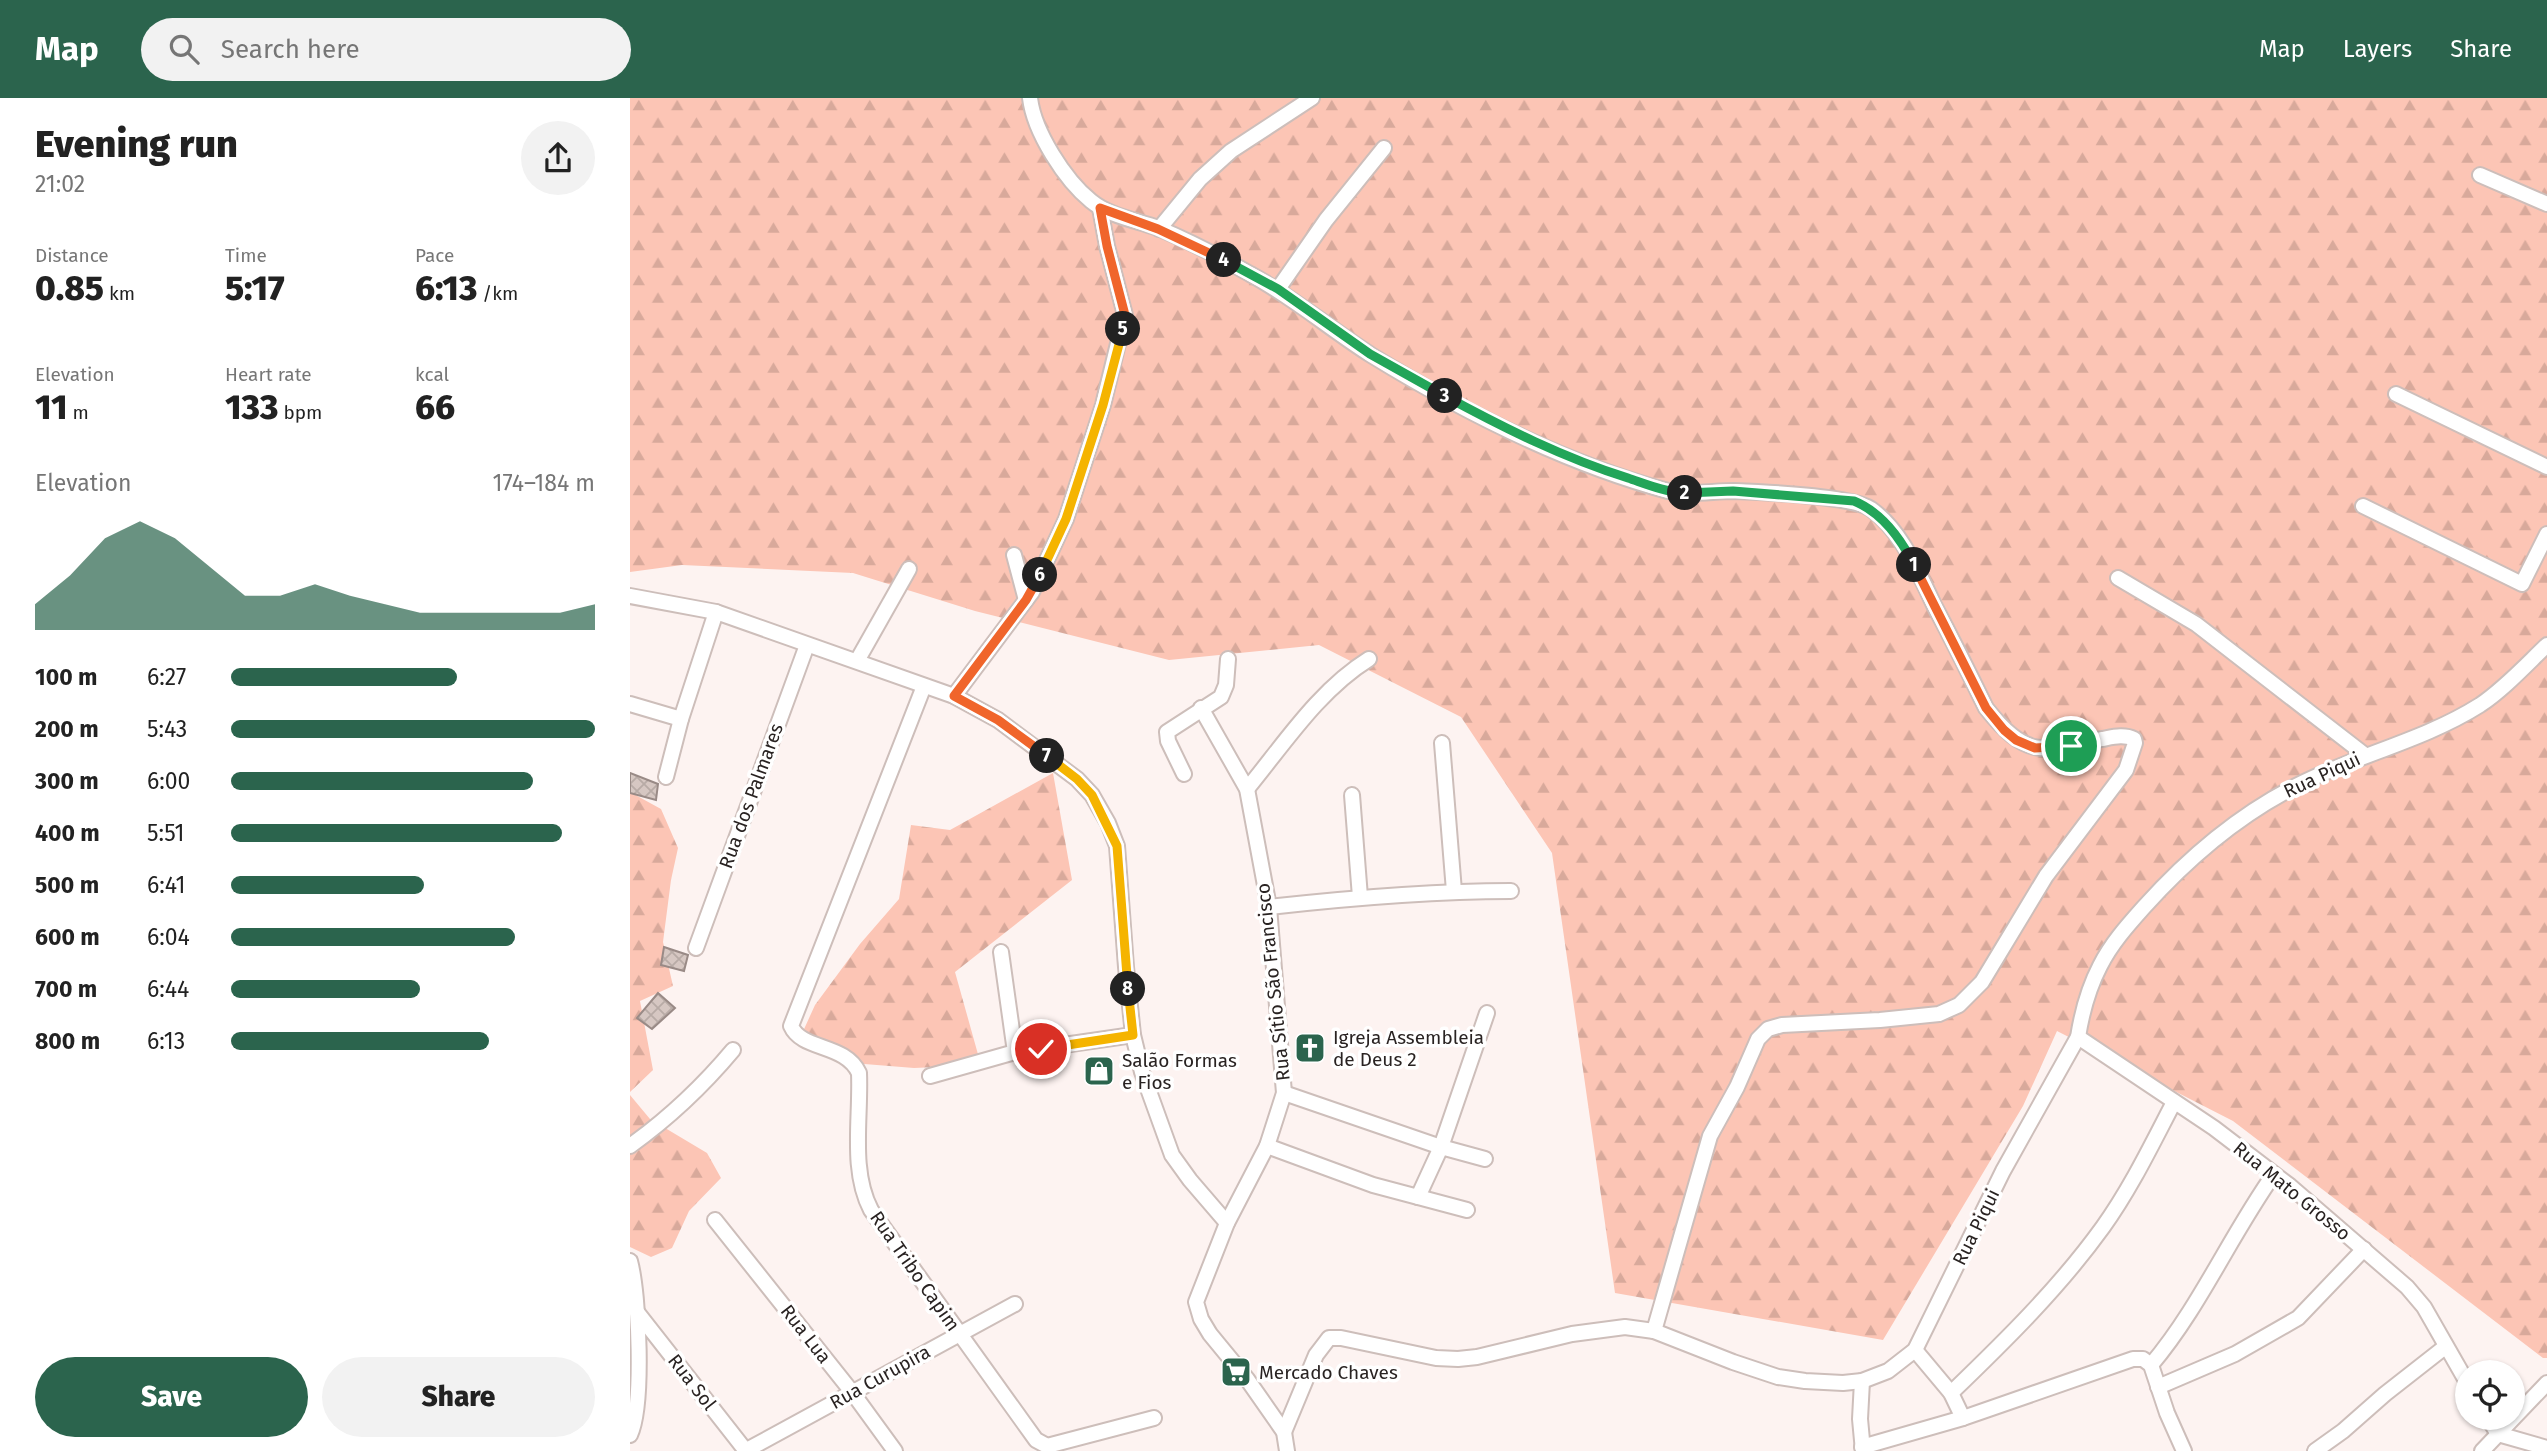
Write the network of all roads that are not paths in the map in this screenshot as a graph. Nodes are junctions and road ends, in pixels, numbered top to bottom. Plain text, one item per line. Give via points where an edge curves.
1 (1030, 98) edge
2 (1312, 98) edge
3 (1384, 148) dead end
4 (2480, 174) dead end
5 (2547, 204) edge
6 (1100, 208) junction
7 (1158, 229) junction
8 (1278, 289) junction
9 (2396, 394) dead end
10 (2547, 467) edge
11 (2363, 506) dead end
12 (2547, 534) edge
13 (1014, 555) dead end
14 (909, 569) dead end
15 (2119, 578) dead end
16 (630, 596) edge
17 (1026, 600) junction
18 (716, 612) junction
19 (807, 645) junction
20 (2547, 645) edge
21 (1228, 659) dead end
22 (1369, 659) dead end
23 (857, 661) junction
24 (924, 686) junction
25 (954, 696) junction
26 (630, 704) edge
27 (1200, 708) junction
28 (681, 719) junction
29 (1442, 743) dead end
30 (2365, 755) junction
31 (1184, 774) dead end
32 (666, 777) dead end
33 (1247, 789) junction
34 (1352, 795) dead end
35 (1454, 891) junction
36 (1511, 891) dead end
37 (1360, 897) junction
38 (1269, 907) junction
39 (696, 948) dead end
40 (1001, 952) dead end
41 (1487, 1013) dead end
42 (1133, 1035) junction
43 (2078, 1037) junction
44 (733, 1050) dead end
45 (1015, 1052) junction
46 (930, 1076) dead end
47 (1284, 1093) junction
48 (2174, 1102) junction
49 (630, 1146) edge
50 (1267, 1146) junction
51 (1441, 1147) junction
52 (1485, 1159) dead end
53 (2274, 1174) junction
54 (1418, 1197) junction
55 (1467, 1210) dead end
56 (715, 1220) dead end
57 (1227, 1223) junction
58 (2364, 1250) junction
59 (630, 1261) edge
60 (1015, 1304) dead end
61 (637, 1312) junction
62 (1654, 1331) junction
63 (958, 1334) junction
64 (2445, 1346) junction
65 (1915, 1350) junction
66 (2455, 1363) edge
67 (2151, 1365) junction
68 (1862, 1381) junction
69 (2547, 1383) edge
70 (2158, 1387) junction
71 (852, 1392) junction
72 (1951, 1393) junction
73 (1154, 1418) dead end
74 (1963, 1418) junction
75 (2496, 1430) edge
76 (1284, 1432) junction
77 (2498, 1434) junction
78 (630, 1435) edge
79 (2547, 1448) edge
80 (1863, 1449) edge
81 (746, 1451) edge
82 (895, 1451) edge
83 (1287, 1451) edge
84 (2184, 1451) edge
85 (2315, 1451) edge
86 (2482, 1451) edge

1 - 6 street via 1043,137 1060,166
2 - 7 street via 1231,151 1199,179
3 - 8 street
4 - 5 street
6 - 7 street
6 - 17 street via 1125,315 1123,329 1066,519
7 - 8 street
8 - 62 street via 1411,378 1518,434 1600,469 1672,492 1780,494 1854,501 1869,507 1906,550 1986,708 2004,730 2035,748 2128,736 2136,743 2126,770 2046,876 1982,982 1959,1005 1939,1014 1782,1025 1768,1029 1758,1039 1710,1136
9 - 10 street
11 - 12 street via 2522,584
13 - 17 street
14 - 23 street
15 - 30 street via 2196,624
16 - 18 street
17 - 25 street
18 - 19 street
18 - 28 street
19 - 23 street
19 - 39 street, Rua dos Palmares
20 - 30 street, Rua Piqui via 2482,704 2438,728
21 - 27 street via 1224,693
22 - 33 street via 1333,687
23 - 24 street
24 - 25 street
24 - 63 street, Rua Tribo Capim via 791,1027 799,1037 842,1054 856,1066 862,1193
25 - 42 street via 998,720 1077,779 1108,823 1120,867
26 - 28 street
27 - 31 street via 1166,734
27 - 33 street, Rua Sítio São Francisco
28 - 32 street
29 - 35 street
30 - 43 street, Rua Piqui via 2296,785 2249,813 2171,877 2119,934 2082,1012
33 - 38 street, Rua Sítio São Francisco
34 - 37 street
35 - 36 street
35 - 37 street
37 - 38 street
38 - 47 street, Rua Sítio São Francisco
40 - 45 street
41 - 51 street
42 - 45 street
42 - 57 street via 1172,1155
43 - 48 street, Rua Mato Grosso
43 - 65 street, Rua Piqui via 2003,1171
44 - 49 street via 701,1088
45 - 46 street
47 - 50 street, Rua Sítio São Francisco
47 - 51 street
48 - 53 street, Rua Mato Grosso
48 - 72 street via 2104,1226 2057,1285
50 - 54 street
50 - 57 street, Rua Sítio São Francisco
51 - 52 street
51 - 54 street
53 - 58 street, Rua Mato Grosso
53 - 67 street via 2176,1336
54 - 55 street
56 - 71 street, Rua Lua
57 - 76 street, Rua Sítio São Francisco via 1196,1302 1210,1335 1248,1379
58 - 64 street, Rua Mato Grosso via 2424,1307
58 - 70 street via 2298,1318 2235,1354
59 - 61 street
60 - 63 street, Rua Curupira
61 - 78 street via 638,1412
61 - 81 street, Rua Sol
62 - 68 street, Rua Piqui via 1778,1377 1830,1383
62 - 76 street, Rua Piqui via 1603,1328 1458,1359 1329,1338 1316,1355
63 - 71 street, Rua Curupira
63 - 73 street, Rua Tribo Capim via 1040,1444 1047,1446
64 - 66 street, Rua Mato Grosso
64 - 85 street
65 - 68 street, Rua Piqui via 1888,1371
65 - 72 street
67 - 70 street
67 - 74 street via 2143,1359 2120,1362
68 - 80 street
69 - 77 street
70 - 84 street
71 - 81 street, Rua Curupira
71 - 82 street, Rua Lua
72 - 74 street
74 - 80 street
75 - 77 street
76 - 83 street
77 - 79 street
77 - 86 street

